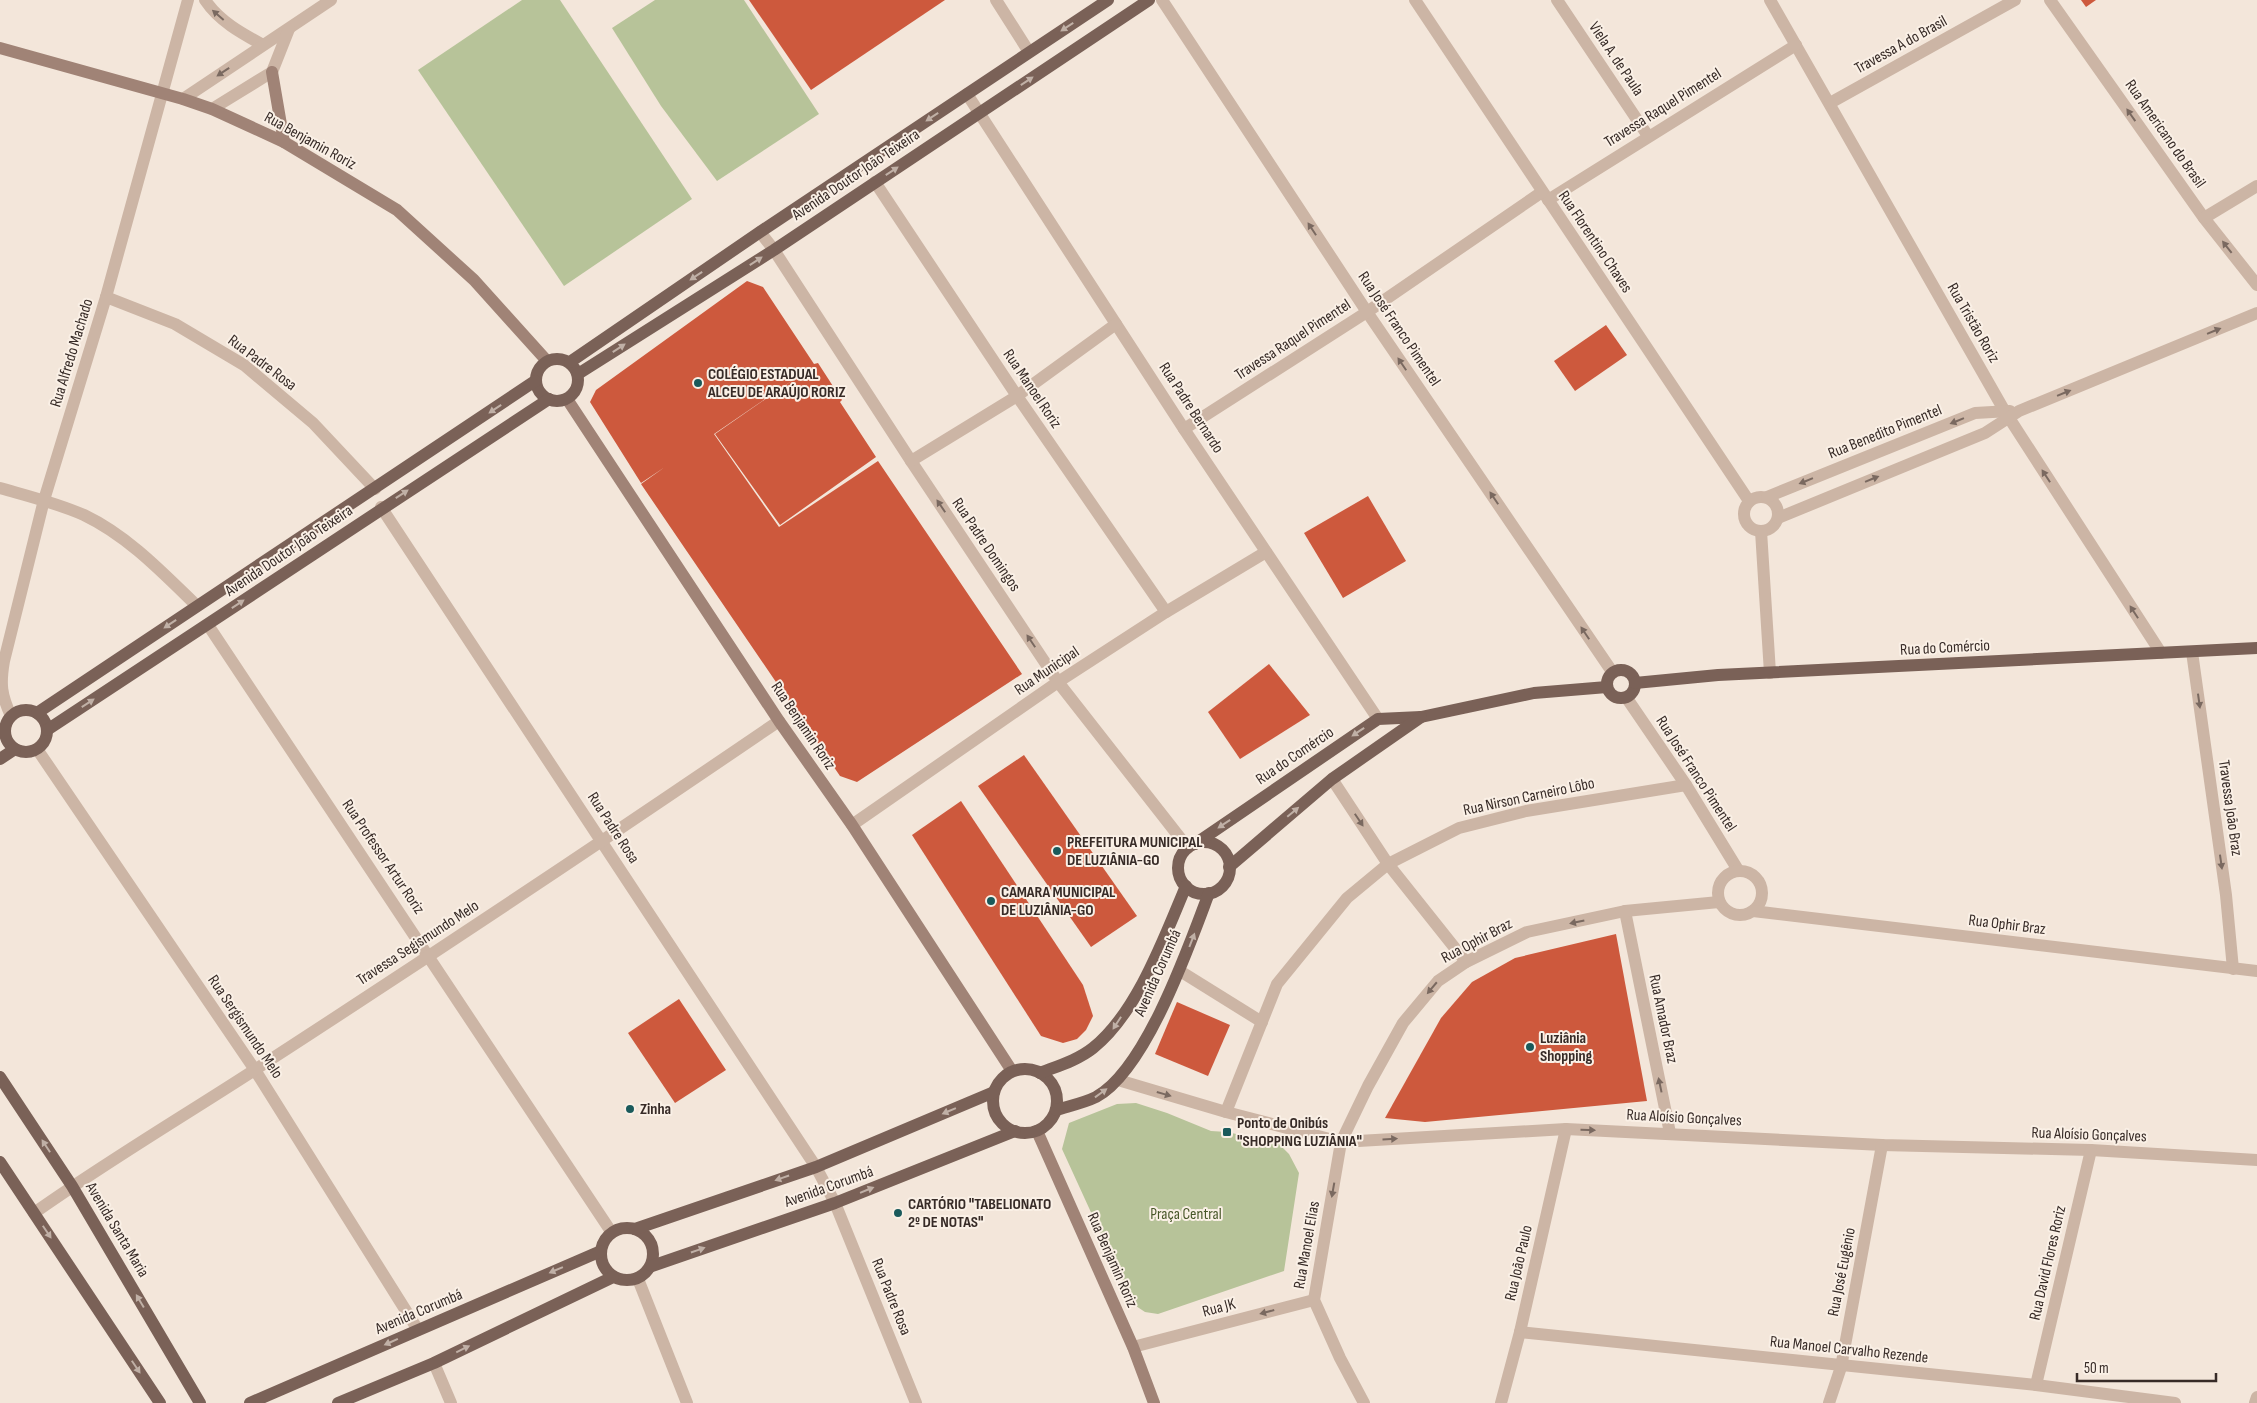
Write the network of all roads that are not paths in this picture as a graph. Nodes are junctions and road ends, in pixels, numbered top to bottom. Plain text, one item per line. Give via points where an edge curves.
1 (188, 0) edge
2 (205, 0) edge
3 (331, 0) edge
4 (996, 0) edge
5 (1108, 0) edge
6 (1149, 0) edge
7 (1162, 0) edge
8 (1415, 0) edge
9 (1557, 0) edge
10 (1770, 0) edge
11 (2015, 0) edge
12 (2050, 0) edge
13 (289, 29) junction
14 (263, 45) junction
15 (1796, 45) junction
16 (0, 48) edge
17 (1029, 52) junction
18 (272, 72) junction
19 (162, 94) junction
20 (966, 94) junction
21 (183, 99) junction
22 (1830, 103) junction
23 (212, 109) junction
24 (980, 113) junction
25 (1648, 136) junction
26 (284, 142) junction
27 (875, 182) junction
28 (2257, 186) edge
29 (1545, 196) junction
30 (2204, 218) junction
31 (760, 232) junction
32 (774, 250) junction
33 (2257, 285) edge
34 (106, 297) junction
35 (1367, 312) junction
36 (2257, 314) edge
37 (1116, 324) junction
38 (547, 361) junction
39 (570, 362) junction
40 (578, 374) junction
41 (535, 381) junction
42 (1017, 396) junction
43 (567, 399) junction
44 (550, 400) junction
45 (2011, 413) junction
46 (1184, 429) junction
47 (911, 461) junction
48 (0, 488) edge
49 (375, 489) junction
50 (1767, 497) junction
51 (44, 500) junction
52 (1750, 501) junction
53 (381, 507) junction
54 (1778, 518) junction
55 (1761, 531) junction
56 (1266, 552) junction
57 (197, 606) junction
58 (1166, 612) junction
59 (208, 625) junction
60 (2257, 648) edge
61 (2192, 652) junction
62 (2161, 654) junction
63 (1612, 673) junction
64 (1770, 673) junction
65 (1058, 682) junction
66 (1635, 683) junction
67 (1607, 687) junction
68 (1626, 697) junction
69 (36, 713) junction
70 (11, 716) junction
71 (1421, 717) junction
72 (1378, 719) junction
73 (779, 721) junction
74 (47, 730) junction
75 (2, 734) edge
76 (15, 749) junction
77 (36, 749) junction
78 (0, 759) edge
79 (1332, 779) junction
80 (1686, 785) junction
81 (852, 825) junction
82 (602, 842) junction
83 (1192, 846) junction
84 (1388, 864) junction
85 (1230, 867) junction
86 (1738, 870) junction
87 (1186, 886) junction
88 (1209, 893) junction
89 (1719, 902) junction
90 (1625, 911) junction
91 (1753, 912) junction
92 (429, 955) junction
93 (1466, 962) junction
94 (2233, 969) junction
95 (1180, 971) junction
96 (2257, 971) edge
97 (1262, 1022) junction
98 (255, 1070) junction
99 (1012, 1072) junction
100 (1040, 1073) junction
101 (0, 1077) edge
102 (1118, 1080) junction
103 (994, 1092) junction
104 (1056, 1110) junction
105 (1226, 1112) junction
106 (1566, 1129) junction
107 (1015, 1131) junction
108 (1037, 1131) junction
109 (1670, 1133) junction
110 (1341, 1142) junction
111 (1882, 1145) junction
112 (2091, 1150) junction
113 (2257, 1160) edge
114 (0, 1162) edge
115 (816, 1167) junction
116 (72, 1186) junction
117 (835, 1203) junction
118 (34, 1213) junction
119 (635, 1229) junction
120 (612, 1233) junction
121 (601, 1251) junction
122 (652, 1266) junction
123 (612, 1277) junction
124 (638, 1279) junction
125 (1314, 1300) junction
126 (418, 1330) junction
127 (1520, 1332) junction
128 (1133, 1348) junction
129 (434, 1363) junction
130 (1841, 1366) junction
131 (2036, 1385) junction
132 (2257, 1397) edge
133 (160, 1403) edge
134 (200, 1403) edge
135 (250, 1403) edge
136 (338, 1403) edge
137 (451, 1403) edge
138 (687, 1403) edge
139 (916, 1403) edge
140 (1154, 1403) edge
141 (1364, 1403) edge
142 (1500, 1403) edge
143 (1829, 1403) edge
144 (2175, 1403) edge
145 (2255, 1403) edge

1 - 19 street, Rua Alfredo Machado
14 -> 2 street via 213,13
3 - 13 street
4 - 17 street
5 -> 17 main road, Avenida Doutor João Teixeira
24 -> 6 main road, Avenida Doutor João Teixeira
35 -> 7 street, Rua José Franco Pimentel
8 - 29 street, Rua Florentino Chaves
9 - 25 street, Viela A. de Paula
10 - 15 street, Rua Tristão Roriz
11 - 22 street, Travessa A do Brasil
30 -> 12 street, Rua Americano do Brasil
13 - 14 street
13 - 18 street
14 -> 21 street
15 - 22 street, Rua Tristão Roriz
15 - 25 street, Travessa Raquel Pimentel
16 - 19 street, Rua Benjamin Roriz
17 - 20 main road, Avenida Doutor João Teixeira
18 - 23 street
18 - 26 street
19 - 21 street, Rua Benjamin Roriz
19 - 34 street, Rua Alfredo Machado
20 - 24 street, Rua Padre Bernardo
20 -> 31 main road, Avenida Doutor João Teixeira
21 - 23 street, Rua Benjamin Roriz
22 - 45 street, Rua Tristão Roriz
23 - 26 street, Rua Benjamin Roriz
27 -> 24 main road, Avenida Doutor João Teixeira
24 - 37 street, Rua Padre Bernardo
25 - 29 street, Travessa Raquel Pimentel
26 - 38 street, Rua Benjamin Roriz via 397,210 474,280
27 - 32 main road, Avenida Doutor João Teixeira
27 - 42 street, Rua Manoel Roriz
28 - 30 street
29 - 35 street, Travessa Raquel Pimentel
29 - 52 street, Rua Florentino Chaves
33 -> 30 street, Rua Americano do Brasil
31 - 32 street, Rua Padre Domingos
31 -> 39 main road, Avenida Doutor João Teixeira
40 -> 32 main road, Avenida Doutor João Teixeira
32 - 47 street, Rua Padre Domingos
34 - 49 street, Rua Padre Rosa via 175,324 244,365 313,424
34 - 51 street, Rua Alfredo Machado
35 - 46 street, Travessa Raquel Pimentel
63 -> 35 street, Rua José Franco Pimentel
45 -> 36 street, Rua Benedito Pimentel
37 - 42 street
37 - 46 street, Rua Padre Bernardo
38 - 39 main road via 557,358
38 - 41 main road via 539,368
39 - 40 main road
40 - 43 main road via 577,388
41 - 44 main road via 541,394
41 -> 49 main road, Avenida Doutor João Teixeira
42 - 47 street
42 - 58 street, Rua Manoel Roriz
43 - 44 main road
43 - 73 street, Rua Benjamin Roriz
53 -> 44 main road, Avenida Doutor João Teixeira
45 -> 50 street, Rua Benedito Pimentel via 1975,413
54 -> 45 street, Rua Benedito Pimentel via 1985,433
62 -> 45 street, Rua Tristão Roriz
46 - 56 street, Rua Padre Bernardo
65 -> 47 street, Rua Padre Domingos
48 - 51 street
49 - 57 main road, Avenida Doutor João Teixeira
50 - 52 street
50 - 54 street via 1778,507
51 - 57 street via 85,516 123,539
51 - 70 street, Rua Alfredo Machado via 1,680 2,697
52 - 55 street via 1744,511 1746,522
59 -> 53 main road, Avenida Doutor João Teixeira
53 - 82 street, Rua Padre Rosa
54 - 55 street via 1772,527
55 - 64 street
56 - 58 street, Rua Municipal
56 - 72 street, Rua Padre Bernardo
57 -> 69 main road, Avenida Doutor João Teixeira
58 - 65 street, Rua Municipal
74 -> 59 main road, Avenida Doutor João Teixeira
59 - 92 street, Rua Professor Artur Roriz
60 - 61 main road, Rua do Comércio
61 - 62 main road, Rua do Comércio
61 -> 94 street, Travessa João Braz
62 - 64 main road, Rua do Comércio
63 - 66 main road via 1626,672
63 - 67 main road
64 - 66 main road, Rua do Comércio
65 - 81 street, Rua Municipal
65 - 83 street, Rua Padre Domingos
66 - 68 main road via 1633,691
67 - 68 main road via 1618,698
67 - 71 main road via 1534,693
68 - 80 street, Rua José Franco Pimentel
69 - 70 main road via 23,710
69 - 74 main road
70 - 75 main road
71 - 72 main road
71 - 79 main road
72 -> 83 main road, Rua do Comércio
73 - 81 street, Rua Benjamin Roriz
73 - 82 street, Travessa Segismundo Melo
74 - 77 main road via 44,742
75 - 76 main road
76 - 77 main road via 25,752
76 - 78 main road
77 - 98 street, Rua Sergismundo Melo
79 -> 84 street
85 -> 79 main road
80 - 84 street, Rua Nirson Carneiro Lôbo via 1526,811 1460,828
80 - 86 street, Rua José Franco Pimentel
81 - 99 street, Rua Benjamin Roriz
82 - 92 street, Travessa Segismundo Melo
82 - 115 street, Rua Padre Rosa
83 - 85 main road via 1211,843 1228,859
83 - 87 main road via 1179,862 1178,871
84 - 93 street
84 - 97 street, Rua Nirson Carneiro Lôbo via 1346,898 1302,950 1278,984
85 - 88 main road via 1222,887
86 - 89 street via 1720,882
86 - 91 street via 1752,874 1761,885 1762,899
87 - 88 main road via 1201,894
87 -> 100 main road, Avenida Corumbá via 1154,963 1114,1030 1091,1050
95 -> 88 main road, Avenida Corumbá
89 - 90 street, Rua Ophir Braz
89 - 91 street via 1724,909 1738,915
90 -> 93 street, Rua Ophir Braz via 1527,932
109 -> 90 street, Rua Amador Braz
91 - 94 street, Rua Ophir Braz
92 - 98 street, Travessa Segismundo Melo
92 - 120 street, Rua Professor Artur Roriz
93 -> 110 street, Rua Ophir Braz via 1438,981 1403,1023
94 - 96 street, Rua Ophir Braz
95 - 97 street
95 - 102 main road, Avenida Corumbá via 1139,1052
97 - 105 street, Rua Nirson Carneiro Lôbo
98 - 116 street, Travessa Segismundo Melo
98 - 126 street, Rua Sergismundo Melo
99 - 100 main road, Avenida Corumbá via 1027,1069
99 - 103 main road, Avenida Corumbá via 1001,1080
100 - 104 main road via 1051,1083 1057,1096
116 -> 101 main road, Avenida Santa Maria
104 -> 102 main road, Avenida Corumbá via 1096,1097
102 -> 105 street, Rua Aloísio Gonçalves
103 - 107 main road via 993,1107 998,1120
103 -> 115 main road, Avenida Corumbá
104 - 108 main road via 1049,1123
105 - 110 street, Rua Aloísio Gonçalves
106 -> 109 street, Rua Aloísio Gonçalves
110 -> 106 street, Rua Aloísio Gonçalves
106 - 127 street, Rua João Paulo
107 - 108 main road, Avenida Corumbá
117 -> 107 main road, Avenida Corumbá
108 - 128 street, Rua Benjamin Roriz
109 - 111 street, Rua Aloísio Gonçalves
110 -> 125 street, Rua Manoel Elias
111 - 112 street, Rua Aloísio Gonçalves
111 - 130 street, Rua José Eugênio
112 - 113 street, Rua Aloísio Gonçalves
112 - 131 street, Rua David Flores Roriz
114 - 118 main road
115 - 117 street, Rua Padre Rosa
115 -> 119 main road, Avenida Corumbá
116 - 118 street, Travessa Segismundo Melo
134 -> 116 main road, Avenida Santa Maria
122 -> 117 main road, Avenida Corumbá
117 - 139 street, Rua Padre Rosa
118 -> 133 main road
119 - 120 main road, Avenida Corumbá via 623,1228
119 - 122 main road via 648,1237 654,1251
120 - 121 main road via 604,1240
121 - 123 main road via 603,1266
121 -> 126 main road, Avenida Corumbá
122 - 124 main road, Avenida Corumbá
123 - 124 main road via 625,1281
129 -> 123 main road
124 - 138 street
125 -> 128 street, Rua JK
125 - 141 street, Rua Manoel Elias
126 -> 135 main road, Avenida Corumbá
127 - 130 street, Rua Manoel Carvalho Rezende
127 - 142 street, Rua João Paulo
128 - 140 street, Rua Benjamin Roriz
129 - 136 main road
129 - 137 street
130 - 131 street, Rua Manoel Carvalho Rezende
130 - 143 street, Rua José Eugênio
131 - 144 street, Rua Manoel Carvalho Rezende
132 - 145 street

